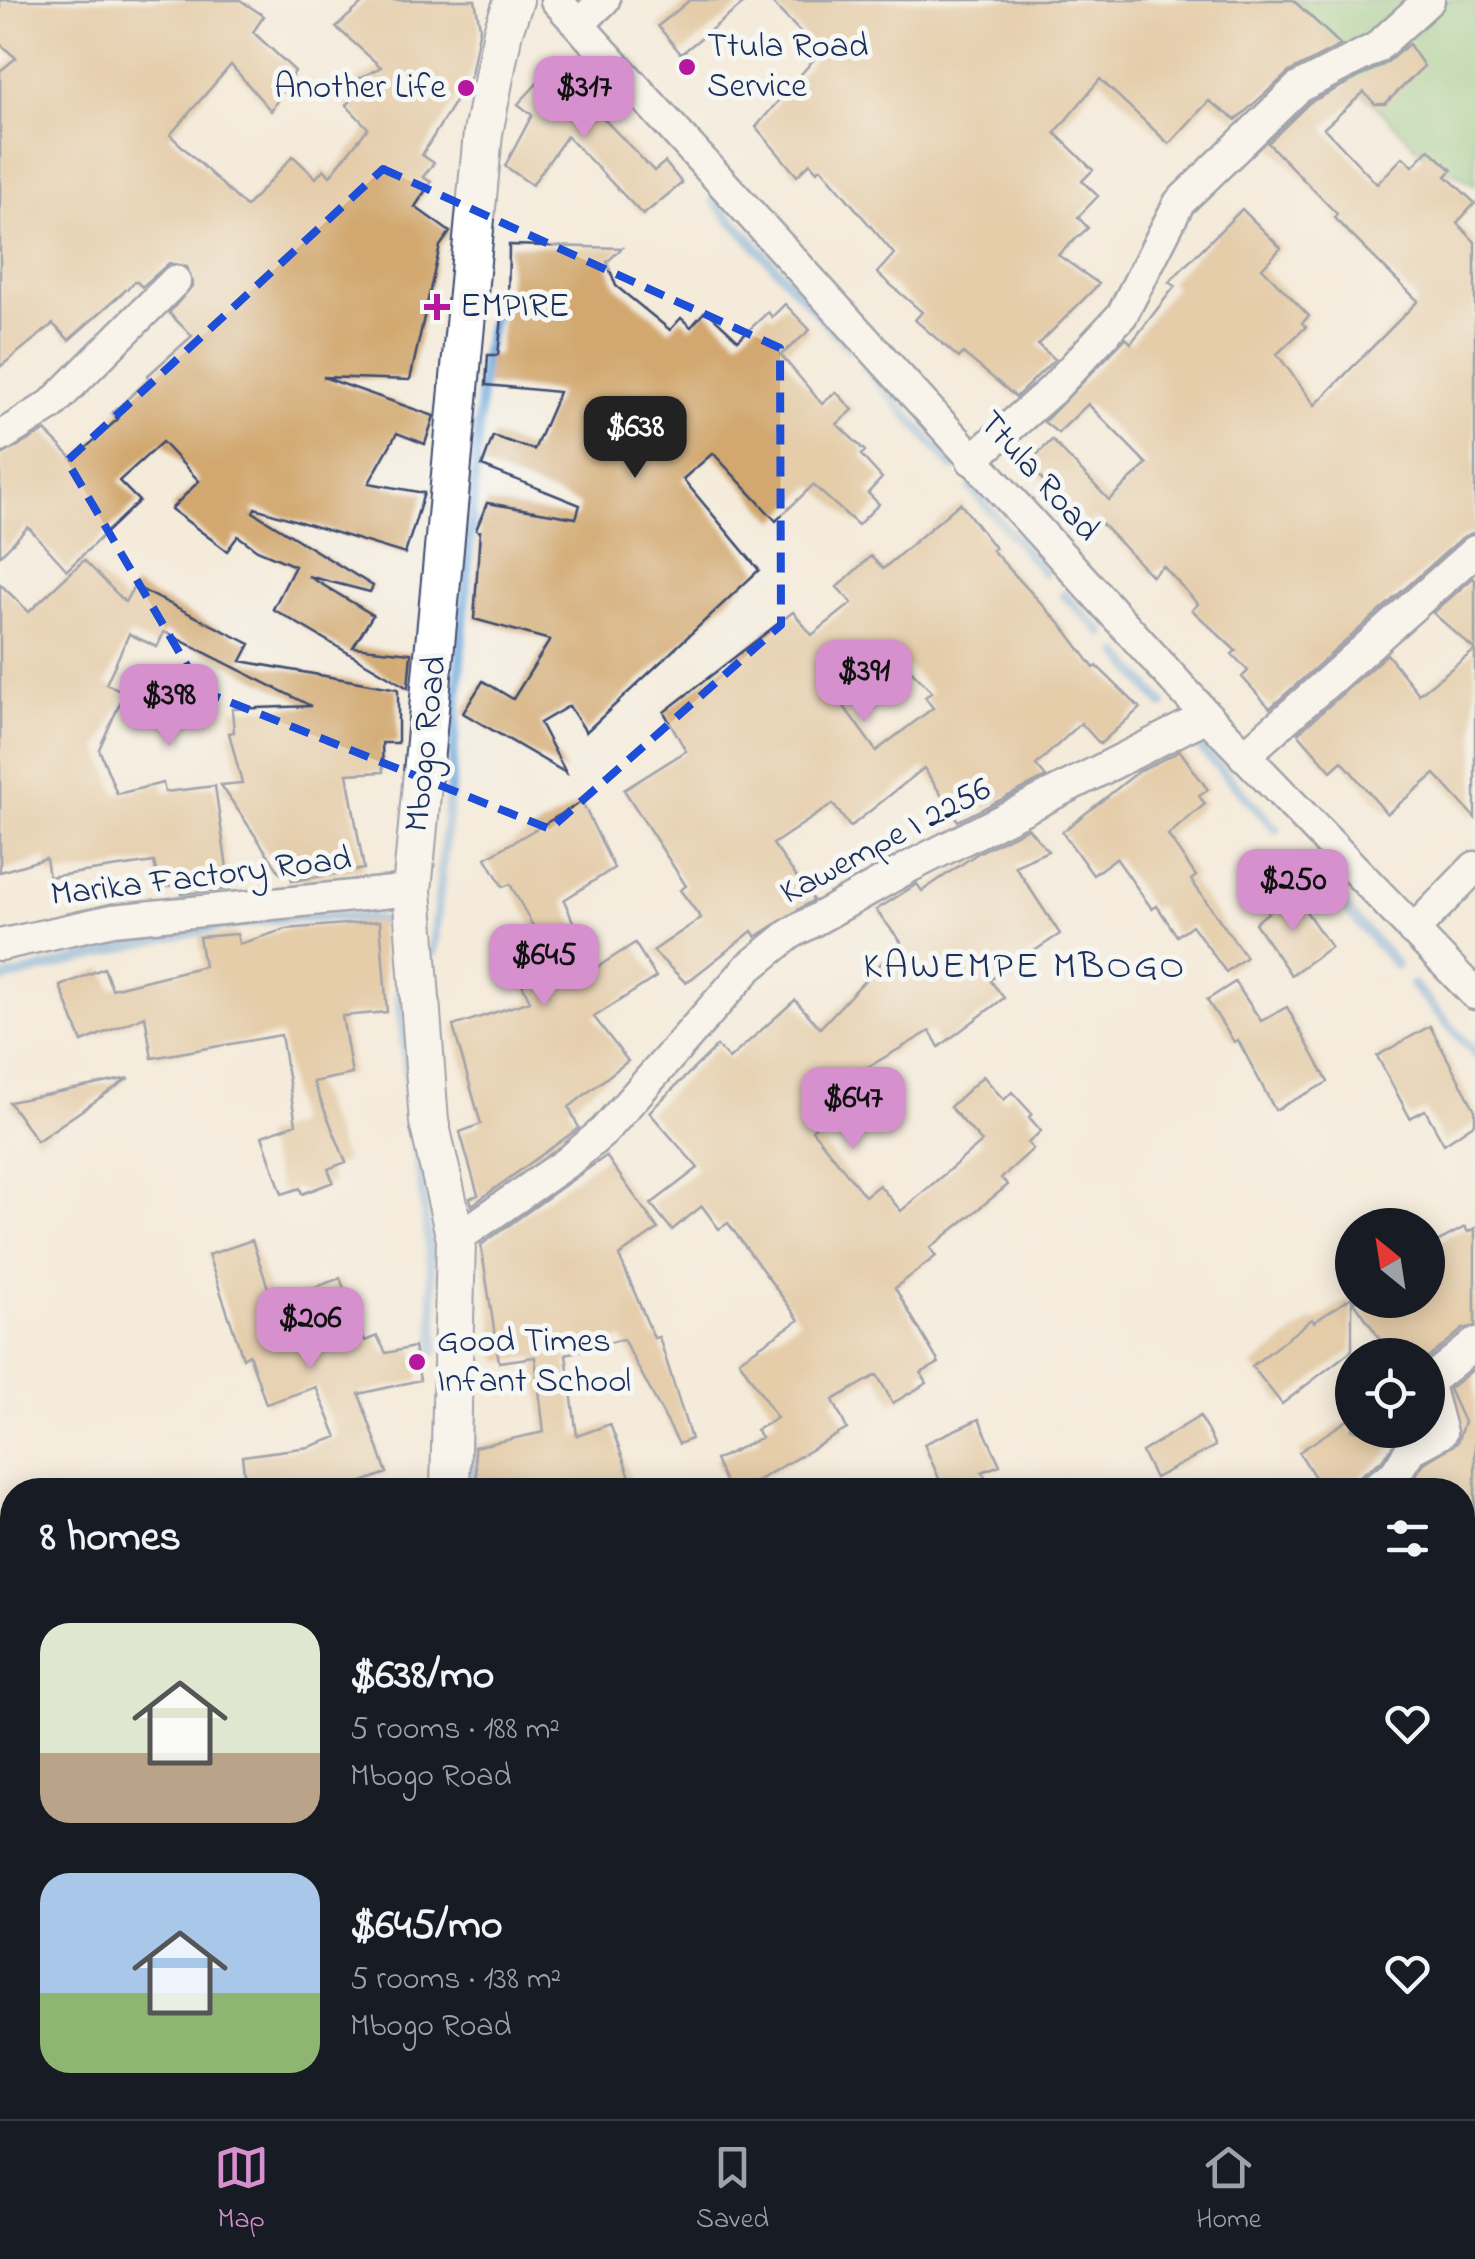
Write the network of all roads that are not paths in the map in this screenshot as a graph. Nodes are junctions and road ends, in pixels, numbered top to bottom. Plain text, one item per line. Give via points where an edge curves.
1 (514, 0) edge
2 (556, 0) edge
3 (604, 0) edge
4 (1429, 0) edge
5 (580, 23) junction
6 (175, 281) dead end
7 (0, 437) edge
8 (972, 460) junction
9 (1475, 551) edge
10 (1207, 716) junction
11 (1244, 756) junction
12 (1475, 868) edge
13 (412, 890) junction
14 (1412, 930) junction
15 (0, 946) edge
16 (1475, 994) edge
17 (456, 1238) junction
18 (1475, 1344) edge
19 (1445, 1370) edge
20 (1414, 1448) edge
21 (450, 1478) edge
22 (1389, 1478) edge

1 - 13 street, Mbogo Road via 483,133
2 - 5 street, Ttula Road
3 - 5 street
4 - 8 street via 1394,35 1277,106 1179,204 1122,315 1052,390
5 - 8 street, Ttula Road
6 - 7 street via 52,405
8 - 10 street, Ttula Road
9 - 11 street
10 - 11 street, Ttula Road
10 - 17 street, Kawempe I 2256 via 790,934 748,968 604,1131
11 - 14 street, Ttula Road
12 - 14 street
13 - 15 street, Marika Factory Road via 113,920
13 - 17 street, Mbogo Road via 429,1122
14 - 16 street, Ttula Road
17 - 21 street, Mbogo Road
18 - 19 street
20 - 22 street

